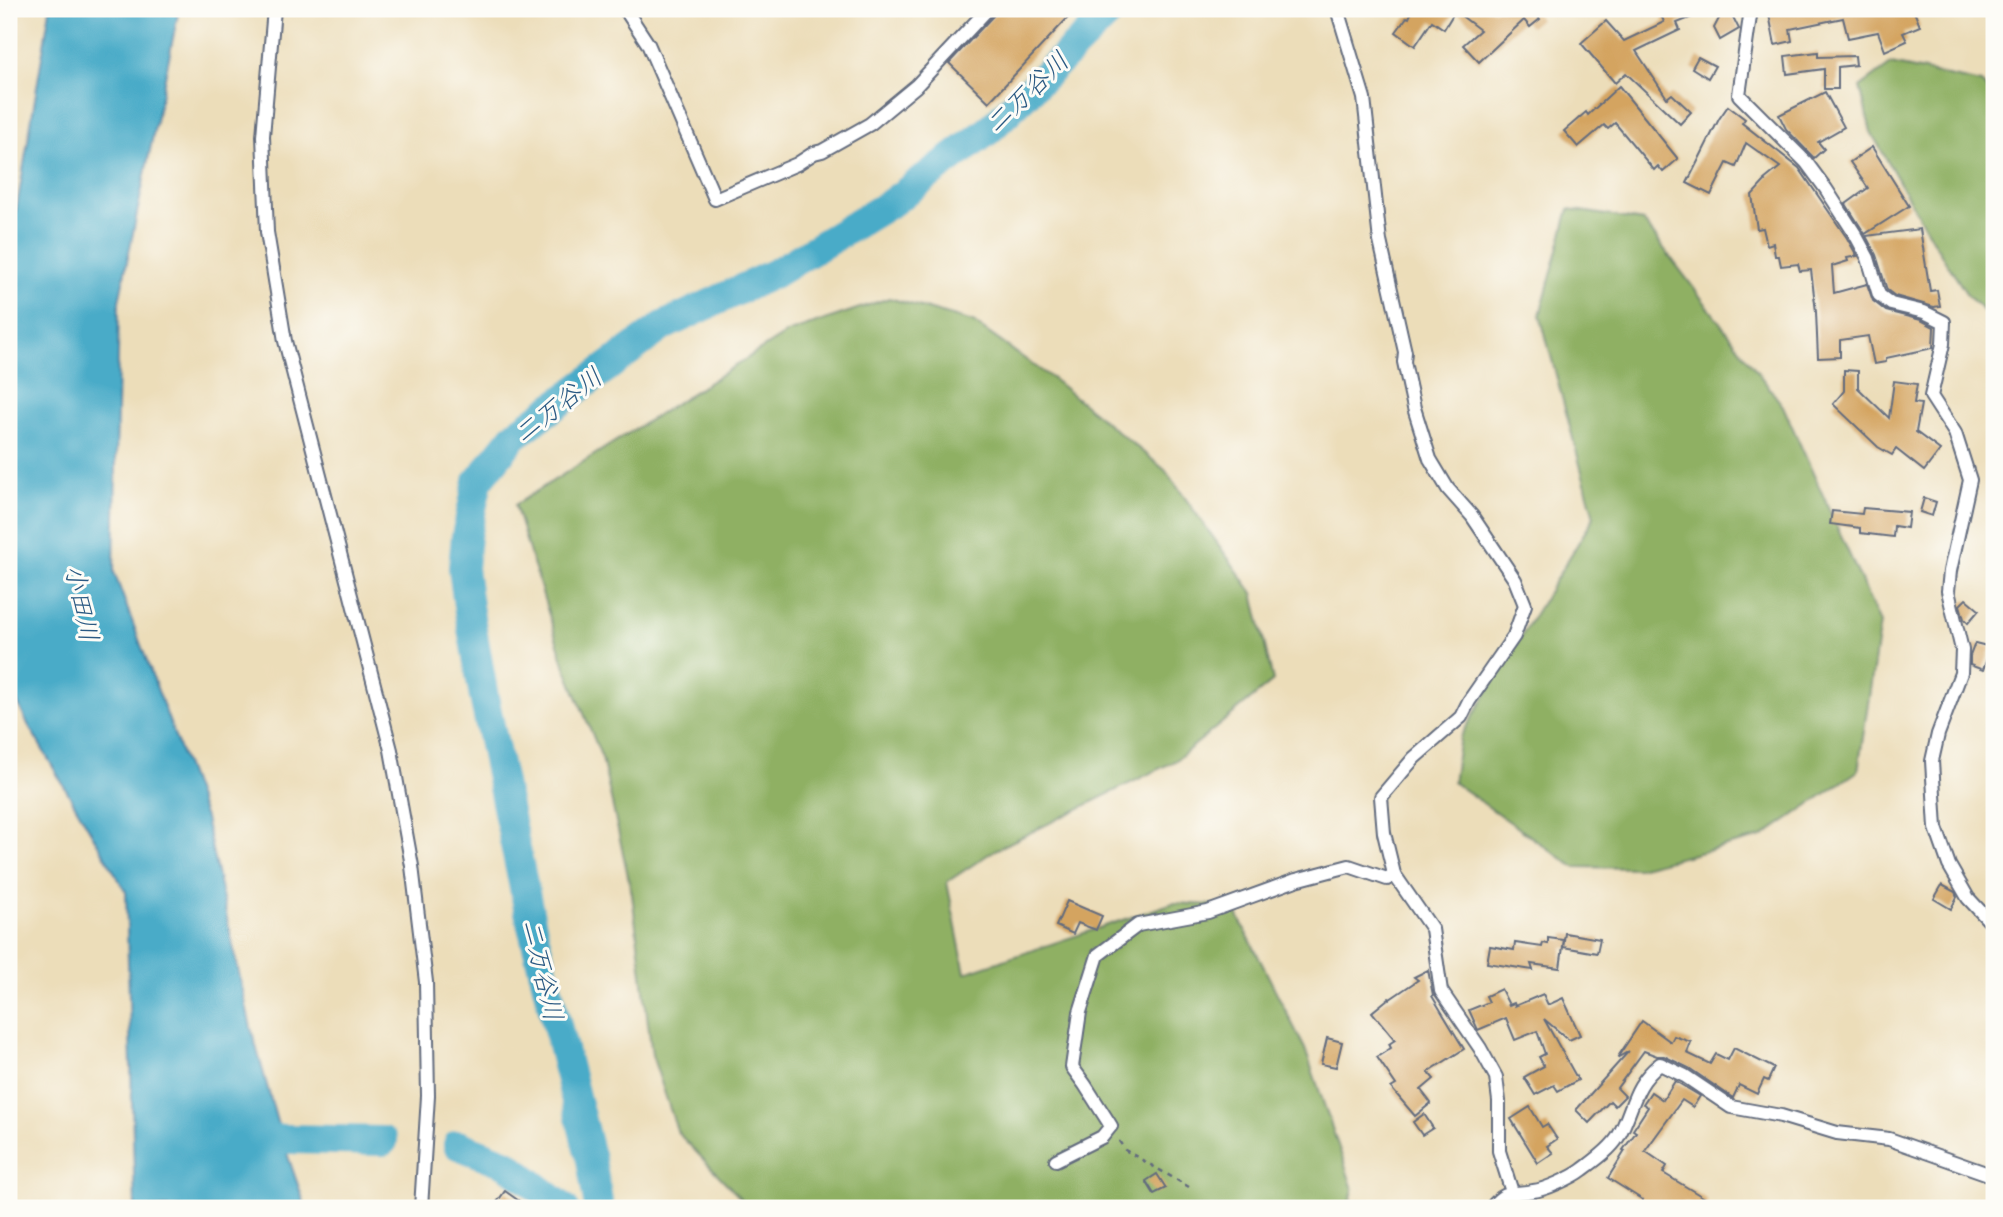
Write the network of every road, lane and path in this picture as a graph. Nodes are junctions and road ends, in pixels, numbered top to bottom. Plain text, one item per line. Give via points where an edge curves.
1 (274, 9) edge
2 (625, 9) edge
3 (988, 9) edge
4 (1337, 9) edge
5 (1751, 9) edge
6 (1394, 874) junction
7 (1994, 926) edge
8 (1111, 1126) junction
9 (1056, 1160) dead end
10 (1994, 1176) edge
11 (1188, 1187) dead end
12 (1512, 1192) junction
13 (421, 1208) edge
14 (1491, 1208) edge

1 - 13 street via 263,136 267,232 285,341 391,750 412,866 426,982 428,1096
2 - 3 street via 648,44 715,199 797,164 870,124 924,78
4 - 6 street via 1364,98 1380,241 1414,408 1430,459 1515,580 1525,605 1514,636 1461,716 1413,758 1381,797
5 - 7 street via 1739,95 1806,162 1826,189 1868,258 1879,295 1891,304 1944,322 1931,396 1955,433 1970,480 1950,571 1948,592 1962,650 1961,673 1932,761 1936,828 1949,865 1968,898
6 - 8 street via 1387,879 1349,866 1296,880 1208,912 1138,925 1098,955 1080,1012 1072,1067
6 - 12 street via 1432,929 1441,990 1496,1077 1499,1152
8 - 9 street via 1102,1137
8 - 11 path via 1125,1150
10 - 12 street via 1889,1139 1837,1133 1731,1107 1660,1064 1648,1074 1617,1139 1602,1154 1568,1178 1535,1191
12 - 14 street

